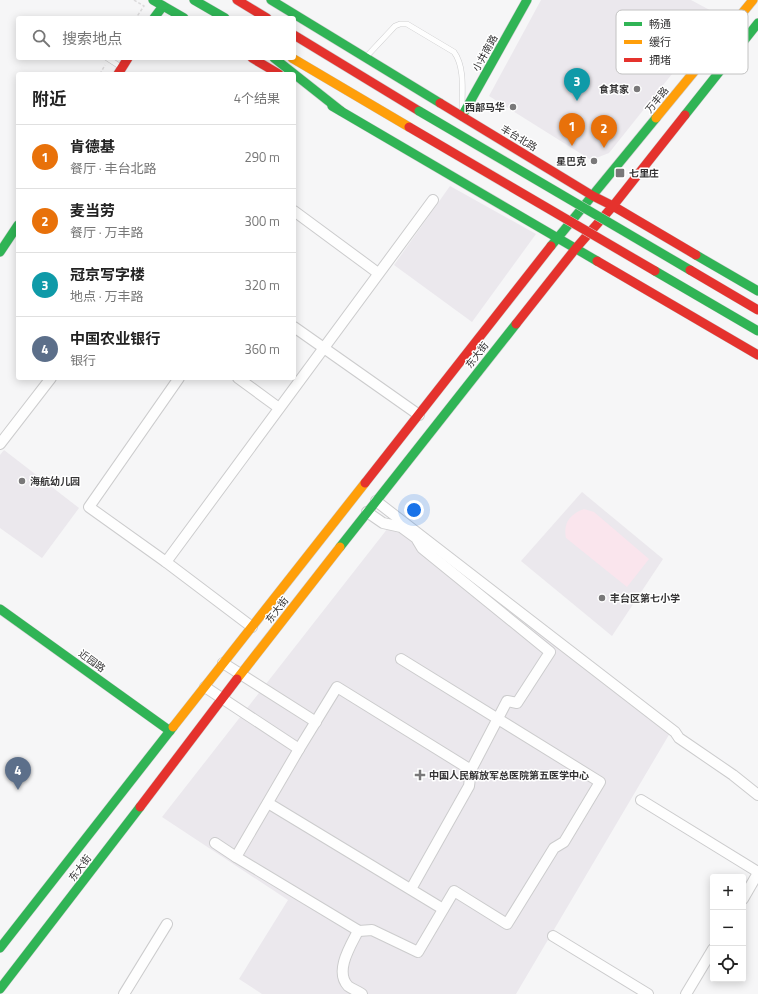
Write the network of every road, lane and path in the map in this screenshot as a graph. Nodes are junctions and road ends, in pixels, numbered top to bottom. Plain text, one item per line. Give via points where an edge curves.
1 (134, 0) edge
2 (154, 0) edge
3 (194, 0) edge
4 (237, 0) edge
5 (249, 0) edge
6 (271, 0) edge
7 (527, 0) edge
8 (752, 0) edge
9 (163, 6) junction
10 (744, 10) edge
11 (255, 11) junction
12 (137, 16) edge
13 (156, 16) edge
14 (180, 16) edge
15 (221, 16) edge
16 (264, 16) edge
17 (758, 23) edge
18 (296, 36) edge
19 (748, 36) edge
20 (366, 58) junction
21 (107, 60) edge
22 (109, 60) edge
23 (127, 60) edge
24 (255, 60) edge
25 (277, 60) edge
26 (295, 60) edge
27 (120, 71) edge
28 (101, 72) edge
29 (276, 72) edge
30 (292, 72) edge
31 (692, 74) edge
32 (718, 74) edge
33 (296, 75) edge
34 (296, 84) edge
35 (341, 111) junction
36 (462, 116) junction
37 (513, 148) junction
38 (464, 183) junction
39 (593, 196) junction
40 (433, 200) dead end
41 (613, 206) junction
42 (296, 212) edge
43 (16, 228) edge
44 (557, 238) junction
45 (576, 248) junction
46 (0, 252) edge
47 (378, 274) junction
48 (758, 291) edge
49 (758, 310) edge
50 (296, 328) edge
51 (758, 331) edge
52 (323, 348) junction
53 (758, 355) edge
54 (49, 380) edge
55 (178, 380) edge
56 (241, 380) edge
57 (279, 408) junction
58 (419, 415) junction
59 (0, 444) edge
60 (376, 501) junction
61 (367, 512) junction
62 (166, 562) junction
63 (0, 609) edge
64 (252, 627) junction
65 (401, 659) dead end
66 (223, 663) junction
67 (240, 675) junction
68 (205, 687) junction
69 (222, 699) junction
70 (497, 720) junction
71 (316, 722) junction
72 (170, 731) junction
73 (299, 749) junction
74 (471, 770) junction
75 (758, 795) edge
76 (641, 800) dead end
77 (268, 803) junction
78 (215, 842) dead end
79 (236, 857) junction
80 (758, 872) edge
81 (411, 889) junction
82 (746, 894) edge
83 (443, 908) junction
84 (167, 924) dead end
85 (358, 931) junction
86 (553, 936) dead end
87 (0, 948) edge
88 (710, 954) edge
89 (0, 989) edge
90 (124, 994) edge
91 (362, 994) edge
92 (648, 994) edge
93 (686, 994) edge

1 - 12 path via 144,6
2 - 9 main road
3 - 15 main road
4 - 11 main road
5 - 11 main road
6 - 20 main road, 丰台北路
7 - 36 main road, 小井南路
8 - 10 main road, 万丰路
9 - 13 main road
9 - 14 main road
11 - 16 main road
17 - 19 main road
18 - 49 main road, bridge via 418,111
20 - 36 main road, 丰台北路
20 - 36 lane via 395,26 400,24 407,24 454,52 459,59 462,82
21 - 28 path
22 - 27 lane
23 - 27 main road
24 - 29 main road
25 - 30 main road
26 - 51 main road, bridge
31 - 39 main road, 万丰路
32 - 41 main road
33 - 35 main road
34 - 35 main road
35 - 38 main road
36 - 37 main road, 丰台北路
37 - 38 main road via 515,173 510,179 500,186 491,187
37 - 39 main road, 丰台北路
38 - 44 main road
39 - 41 main road, 丰台北路
39 - 44 main road, 万丰路
40 - 47 street
41 - 45 main road, 东大街
41 - 48 main road, 丰台北路
42 - 47 street
43 - 46 main road
44 - 45 main road
44 - 58 main road, 东大街
45 - 53 main road
45 - 60 main road, 东大街
47 - 52 street
50 - 52 street
52 - 57 street
52 - 58 street
54 - 59 street
55 - 62 street via 89,507
56 - 57 street
57 - 62 street
58 - 64 main road, 东大街
60 - 61 main road, 东大街
60 - 75 street via 675,732 679,738
61 - 67 main road, 东大街
61 - 70 street via 383,523 401,527 416,538 422,548 550,652 517,703 507,701
62 - 64 street
63 - 72 main road, 近园路
64 - 66 main road, 东大街
65 - 70 street
66 - 67 street
66 - 68 main road, 东大街
67 - 69 main road, 东大街
67 - 71 street
68 - 69 street
68 - 72 main road, 东大街
69 - 73 street
69 - 89 main road, 东大街
70 - 74 street
70 - 83 street via 600,782 564,842 554,848 506,924 454,891
71 - 73 street
71 - 74 street via 337,687
72 - 87 main road, 东大街
73 - 77 street
74 - 81 street via 469,786
76 - 80 street
77 - 79 street
77 - 81 street
78 - 79 street
79 - 85 street
80 - 82 street
81 - 83 street
83 - 85 street via 418,952 372,930
84 - 90 street
85 - 91 street via 344,960 344,978 348,986
86 - 92 street
88 - 93 street

